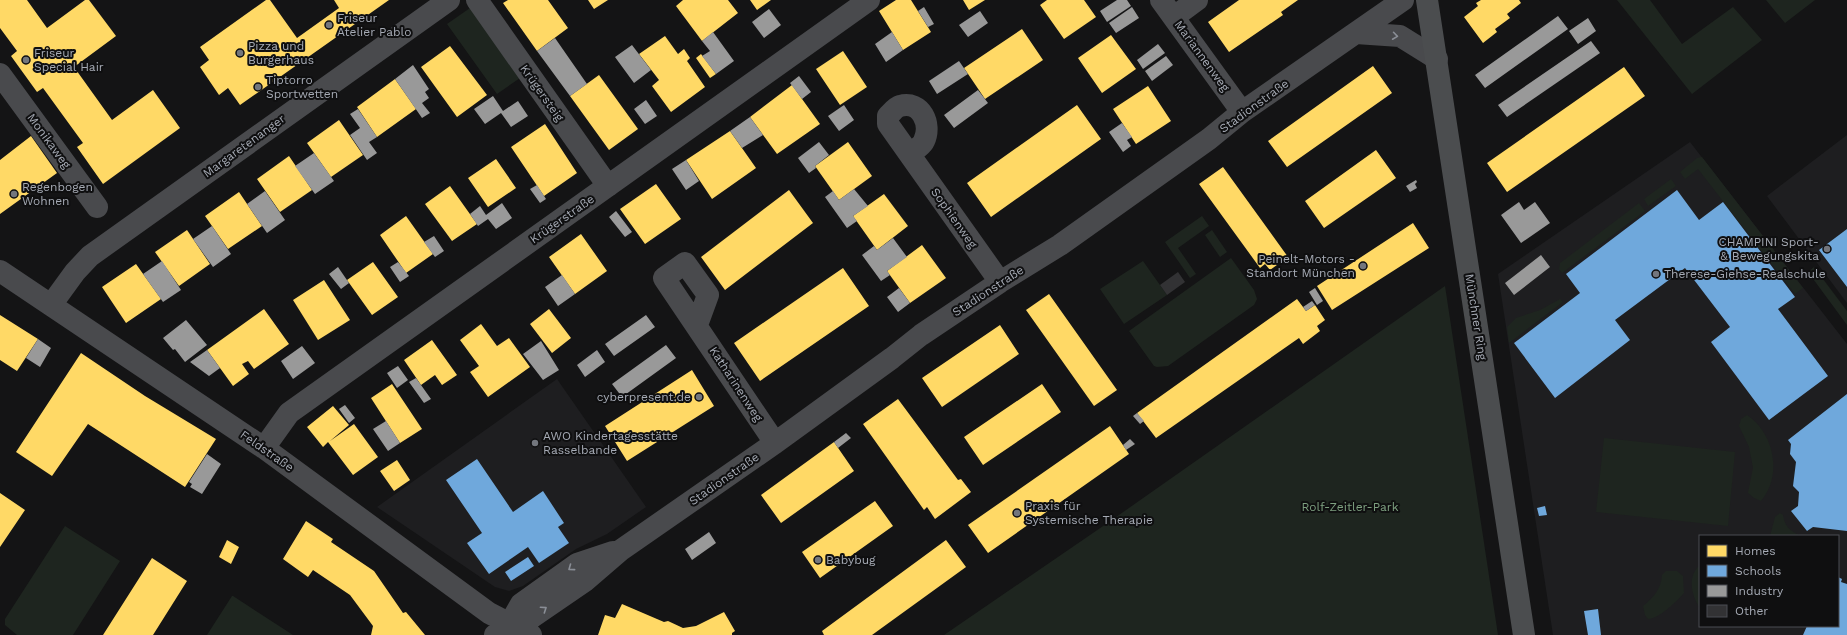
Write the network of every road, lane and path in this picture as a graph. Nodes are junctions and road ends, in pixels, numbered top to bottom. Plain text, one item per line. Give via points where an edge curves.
1 (449, 0) edge
2 (477, 0) edge
3 (869, 0) edge
4 (1197, 0) edge
5 (1403, 0) edge
6 (1427, 0) edge
7 (1167, 8) edge
8 (1356, 33) junction
9 (1437, 59) junction
10 (0, 74) edge
11 (1242, 112) junction
12 (909, 153) dead end
13 (608, 186) junction
14 (97, 207) dead end
15 (0, 271) edge
16 (1000, 282) junction
17 (51, 305) junction
18 (696, 325) dead end
19 (775, 443) junction
20 (264, 448) junction
21 (502, 630) edge
22 (531, 635) edge
23 (1524, 635) edge

1 - 17 street, Margaretenanger via 90,256
2 - 13 street, Krügersteig
3 - 13 street, Krügerstraße
4 - 7 street
5 - 8 street, Stadionstraße
6 - 9 main road, Münchner Ring
7 - 11 street, Mariannenweg
8 -> 9 street via 1400,36
8 - 11 street, Stadionstraße
9 - 23 main road, Münchner Ring
10 - 14 street, Monikaweg
11 - 16 street, Stadionstraße via 1209,139 1060,245
12 - 16 street, Sophienweg
13 - 20 street, Krügerstraße via 290,413
15 - 17 street, Feldstraße
16 - 19 street, Stadionstraße via 921,335
17 - 20 street, Feldstraße
18 - 19 street, Katharinenweg
19 - 21 street, Stadionstraße via 621,550 577,564 521,604
20 - 21 street, Feldstraße via 489,613
21 - 22 street, Feldstraße

